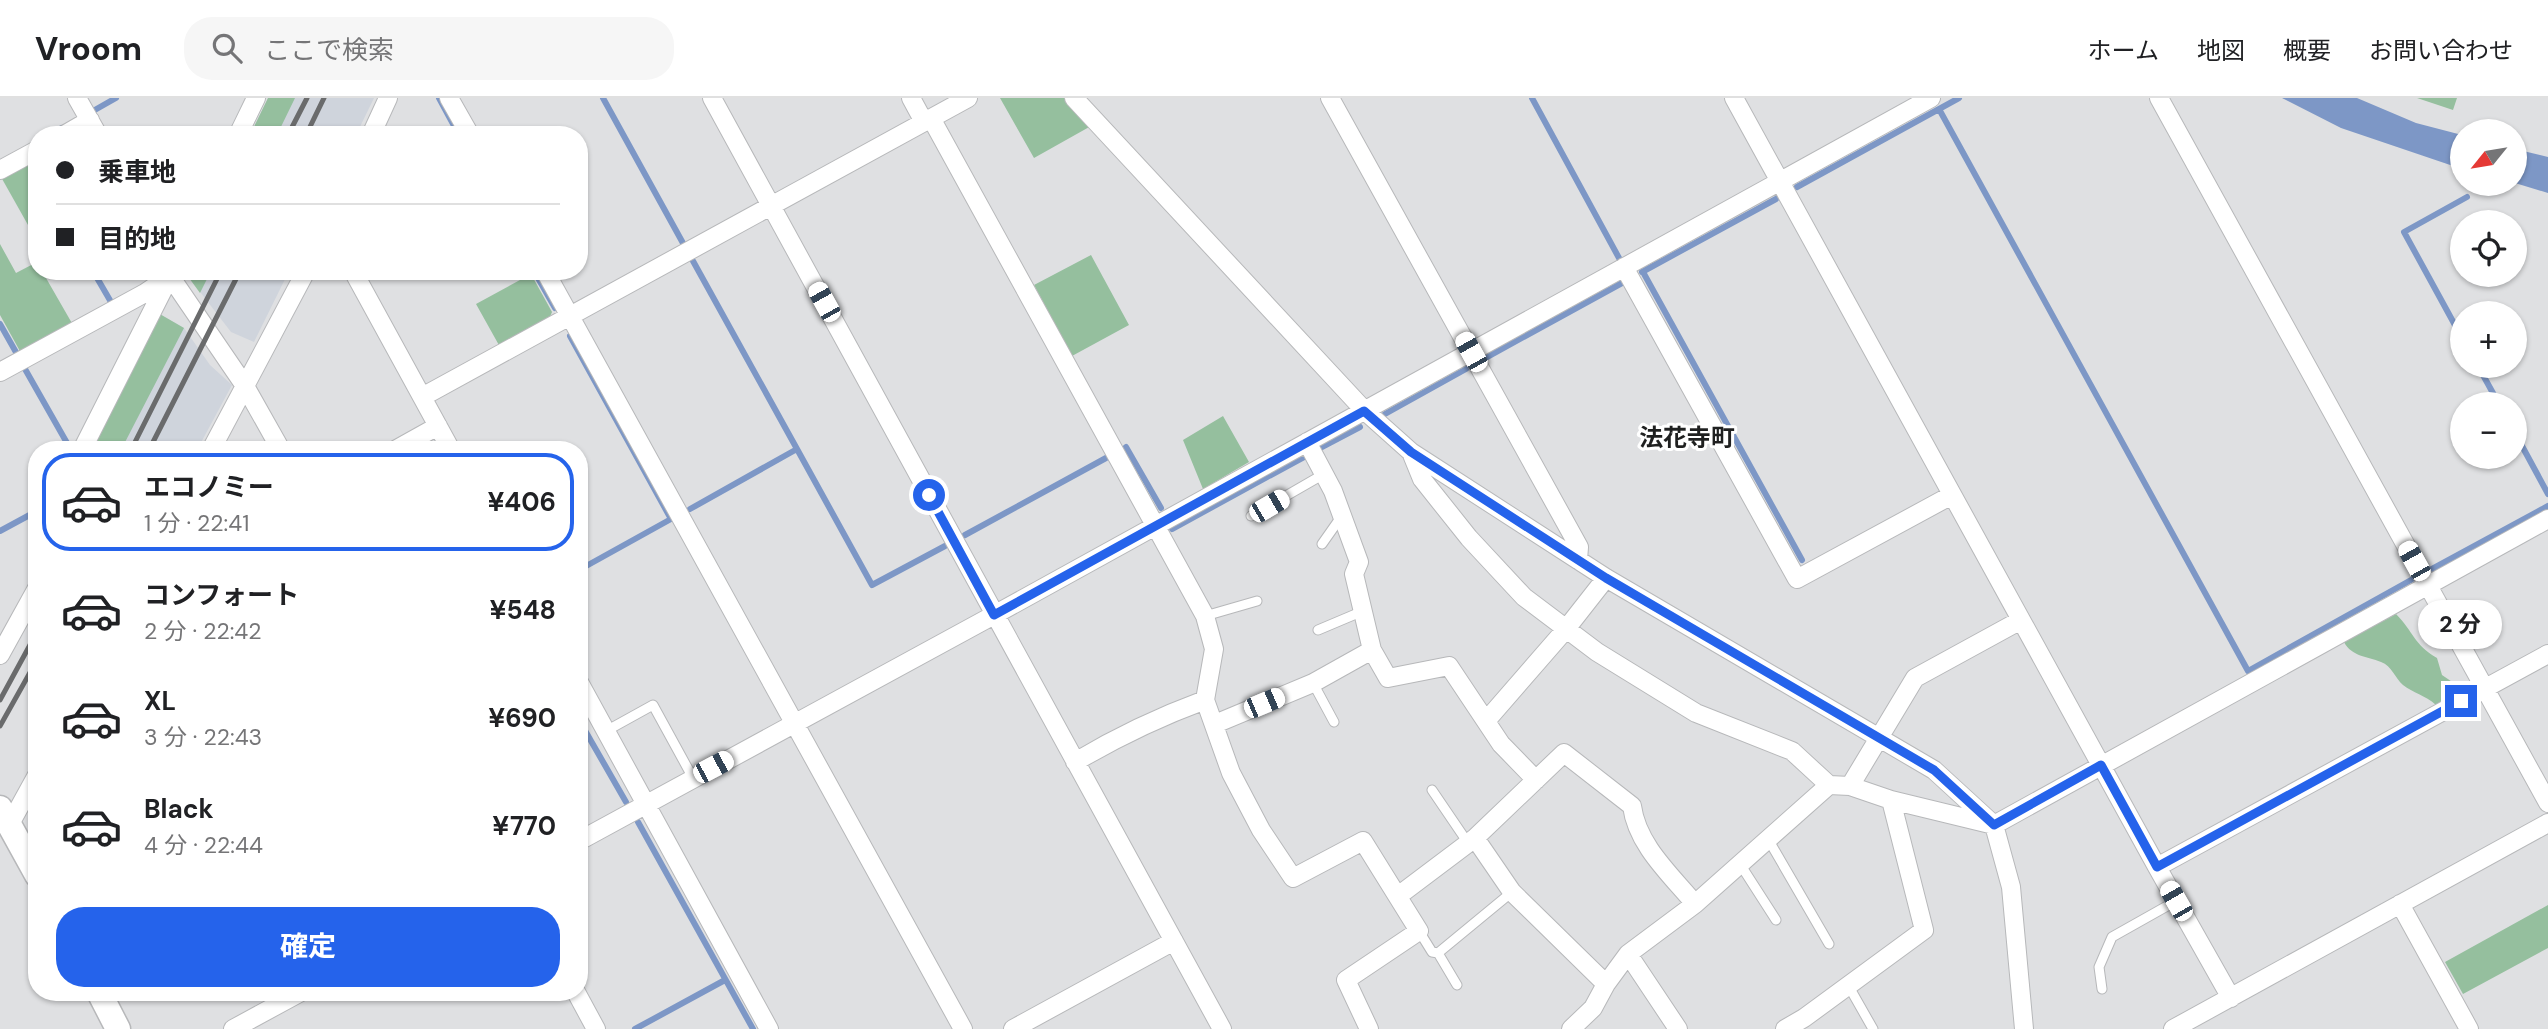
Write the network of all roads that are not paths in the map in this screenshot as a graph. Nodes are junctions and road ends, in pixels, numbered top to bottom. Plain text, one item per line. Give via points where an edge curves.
1 (77, 98) edge
2 (256, 98) edge
3 (388, 98) edge
4 (449, 98) edge
5 (712, 98) edge
6 (911, 98) edge
7 (968, 98) edge
8 (1074, 98) edge
9 (1330, 98) edge
10 (1734, 98) edge
11 (1931, 98) edge
12 (2159, 98) edge
13 (928, 120) junction
14 (93, 126) edge
15 (242, 126) edge
16 (375, 126) edge
17 (465, 126) edge
18 (28, 155) edge
19 (0, 170) edge
20 (1780, 181) junction
21 (771, 206) junction
22 (1624, 267) junction
23 (162, 280) edge
24 (167, 280) edge
25 (176, 280) edge
26 (301, 280) edge
27 (358, 280) edge
28 (550, 280) edge
29 (570, 316) junction
30 (1471, 352) junction
31 (0, 372) edge
32 (245, 386) junction
33 (422, 397) junction
34 (1364, 411) junction
35 (438, 426) junction
36 (87, 441) edge
37 (216, 441) edge
38 (276, 441) edge
39 (411, 441) edge
40 (446, 441) edge
41 (1307, 442) junction
42 (1411, 452) junction
43 (1324, 474) junction
44 (1952, 495) junction
45 (1342, 515) junction
46 (1251, 516) dead end
47 (2548, 519) edge
48 (1156, 526) junction
49 (1322, 544) dead end
50 (1578, 560) junction
51 (1606, 578) junction
52 (2428, 585) junction
53 (1257, 601) dead end
54 (28, 604) edge
55 (1363, 611) junction
56 (994, 615) junction
57 (1205, 616) junction
58 (2021, 620) junction
59 (1566, 629) junction
60 (1318, 630) dead end
61 (1372, 650) junction
62 (2548, 654) edge
63 (0, 655) edge
64 (1313, 683) junction
65 (2484, 688) junction
66 (588, 698) edge
67 (1205, 701) junction
68 (1486, 721) junction
69 (1334, 722) dead end
70 (794, 723) junction
71 (1214, 724) junction
72 (606, 731) junction
73 (1879, 737) junction
74 (1075, 762) junction
75 (2101, 765) junction
76 (693, 778) junction
77 (1536, 780) junction
78 (1829, 785) junction
79 (1850, 786) junction
80 (28, 787) edge
81 (1433, 790) dead end
82 (1891, 800) junction
83 (2548, 803) edge
84 (646, 804) junction
85 (5, 816) edge
86 (2548, 823) edge
87 (1994, 825) junction
88 (588, 836) edge
89 (1768, 839) junction
90 (1472, 841) junction
91 (28, 858) edge
92 (1740, 864) junction
93 (2157, 867) junction
94 (1512, 892) junction
95 (1398, 896) junction
96 (2176, 901) junction
97 (1695, 904) junction
98 (2400, 904) junction
99 (1776, 920) dead end
100 (1419, 931) junction
101 (1174, 941) junction
102 (1829, 944) dead end
103 (1438, 953) junction
104 (1628, 954) junction
105 (1606, 984) junction
106 (1457, 985) dead end
107 (1848, 985) junction
108 (2102, 989) dead end
109 (2231, 998) junction
110 (104, 1001) edge
111 (284, 1001) edge
112 (581, 1001) edge
113 (118, 1029) edge
114 (233, 1029) edge
115 (596, 1029) edge
116 (769, 1029) edge
117 (963, 1029) edge
118 (1013, 1029) edge
119 (1222, 1029) edge
120 (1369, 1029) edge
121 (1571, 1029) edge
122 (1678, 1029) edge
123 (1786, 1029) edge
124 (1873, 1029) edge
125 (2024, 1029) edge
126 (2173, 1029) edge
127 (2469, 1029) edge

1 - 14 street
2 - 15 street
3 - 16 street
4 - 17 street
5 - 21 street
6 - 13 street
7 - 13 street
8 - 34 street
9 - 30 street
10 - 20 street
11 - 20 street
12 - 52 street
13 - 21 street
13 - 48 street
18 - 19 street
20 - 22 street
20 - 44 street
21 - 29 street
21 - 56 street
22 - 30 street
22 - 44 street via 1797,579
23 - 31 street
24 - 36 street
25 - 32 street
26 - 32 street
27 - 33 street
28 - 29 street
29 - 33 street
29 - 70 street
30 - 34 street
30 - 50 street via 1579,547
32 - 37 street
32 - 38 street
33 - 35 street
34 - 41 street
34 - 42 street
35 - 39 street
35 - 40 street
41 - 43 street
41 - 48 street
42 - 50 street
42 - 59 street via 1422,480 1469,538 1524,597
43 - 45 street
43 - 46 lane
44 - 58 street
45 - 49 lane
45 - 55 street via 1359,562 1354,574
47 - 52 street
48 - 56 street
48 - 57 street
50 - 51 street
51 - 59 street
51 - 73 street
52 - 65 street
52 - 75 street
53 - 57 lane
54 - 63 street
55 - 60 lane
55 - 61 street
56 - 70 street
56 - 74 street
57 - 67 street via 1214,649
58 - 73 street via 1915,678
58 - 75 street
59 - 68 street
59 - 78 street via 1696,713 1792,751
61 - 64 street
61 - 68 street via 1388,678 1449,666
62 - 65 street
64 - 69 lane
64 - 71 street
65 - 83 street
65 - 93 street
66 - 72 street
67 - 71 street
67 - 74 street via 1158,717
68 - 77 street
70 - 76 street
70 - 117 street
71 - 95 street via 1237,784 1293,878 1363,841
72 - 76 lane via 653,705
72 - 84 street
73 - 79 street
73 - 87 street via 1934,770
74 - 101 street
75 - 87 street
75 - 93 street
76 - 84 street
77 - 90 street
77 - 97 street via 1564,753 1632,806 1634,824 1644,841
78 - 79 street
78 - 89 street
79 - 82 street
80 - 85 street
81 - 90 lane
82 - 87 street
82 - 107 street via 1924,930
84 - 88 street
84 - 116 street
85 - 91 main road
86 - 98 street
87 - 125 street via 2011,887
89 - 92 street
89 - 102 lane
90 - 94 street
90 - 95 street
92 - 97 street
92 - 99 lane
93 - 96 street
94 - 103 lane
94 - 105 street
95 - 100 street
96 - 108 lane via 2112,937 2099,967
96 - 109 street
97 - 104 street
98 - 109 street
98 - 127 street
100 - 103 lane via 1432,952
100 - 120 street via 1346,980
101 - 118 street
101 - 119 street
103 - 106 lane
104 - 105 street
104 - 122 street
105 - 121 street via 1593,1009
107 - 123 street
107 - 124 lane
109 - 126 street
110 - 113 main road
111 - 114 street
112 - 115 street

